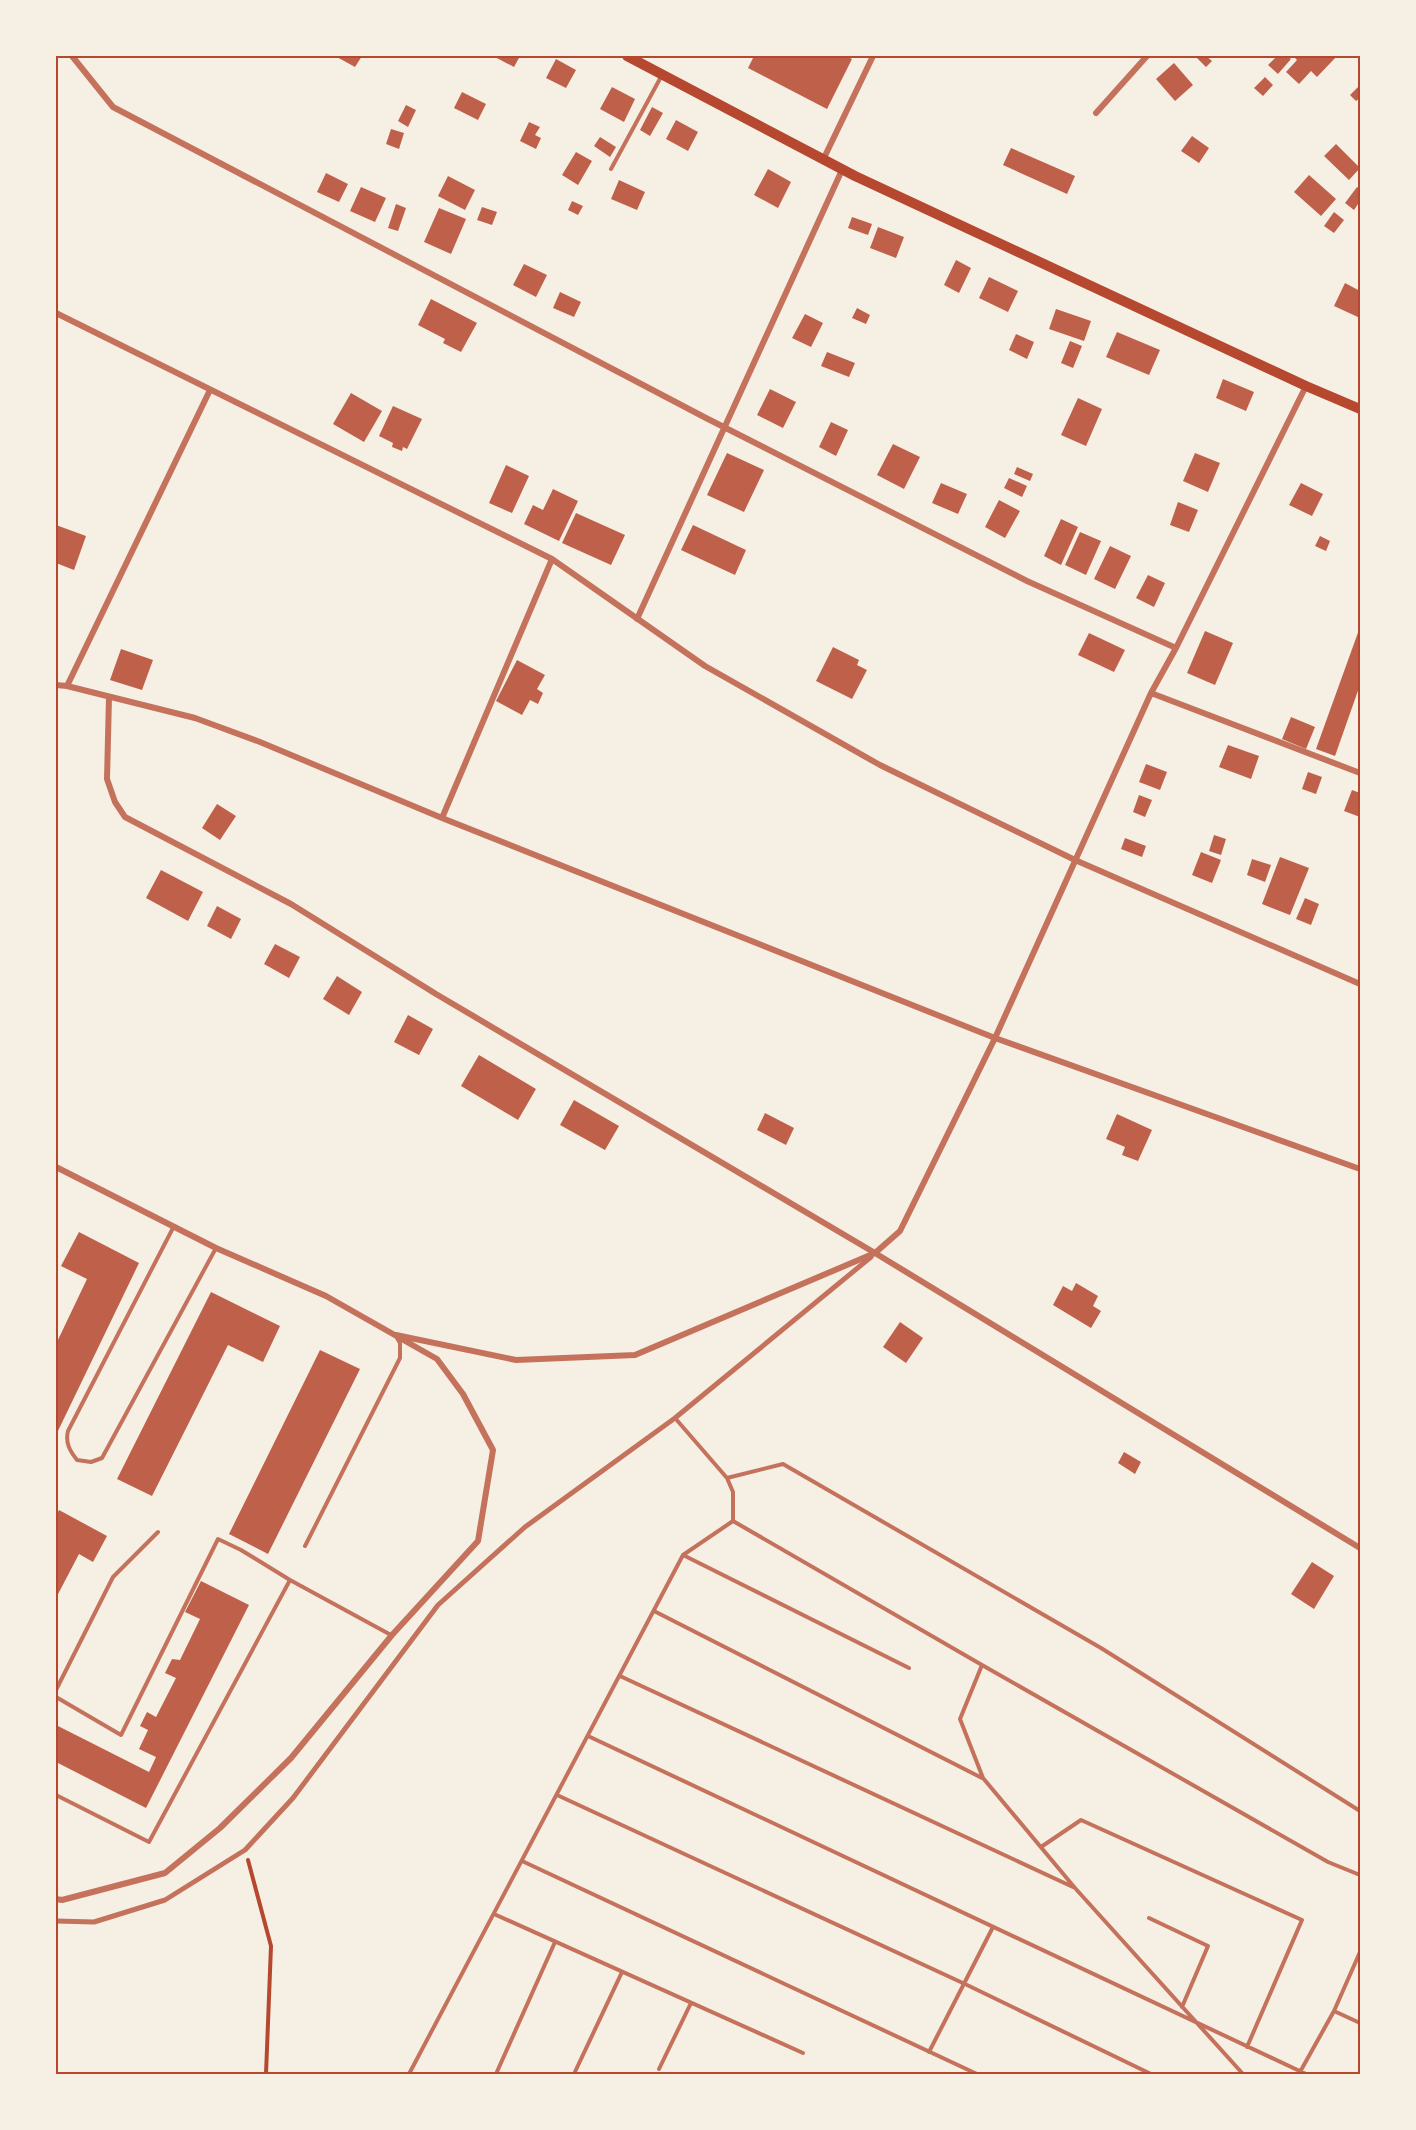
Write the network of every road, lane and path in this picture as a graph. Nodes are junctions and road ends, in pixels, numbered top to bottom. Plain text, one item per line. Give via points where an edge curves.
1 (72, 56) edge
2 (627, 56) edge
3 (873, 56) edge
4 (1147, 56) edge
5 (662, 74) junction
6 (1096, 113) dead end
7 (823, 160) junction
8 (611, 170) dead end
9 (842, 170) junction
10 (56, 313) edge
11 (1306, 386) junction
12 (210, 390) junction
13 (1360, 409) edge
14 (725, 427) junction
15 (552, 559) junction
16 (637, 619) junction
17 (1176, 648) junction
18 (56, 685) edge
19 (67, 686) junction
20 (1151, 693) junction
21 (109, 697) junction
22 (1360, 773) edge
23 (442, 818) junction
24 (1075, 860) junction
25 (1360, 984) edge
26 (995, 1038) junction
27 (56, 1167) edge
28 (1360, 1169) edge
29 (174, 1226) junction
30 (216, 1248) junction
31 (874, 1253) junction
32 (396, 1335) junction
33 (675, 1418) junction
34 (727, 1478) junction
35 (733, 1521) junction
36 (158, 1532) dead end
37 (305, 1546) dead end
38 (1360, 1548) edge
39 (683, 1555) junction
40 (290, 1580) junction
41 (654, 1611) junction
42 (392, 1635) junction
43 (982, 1665) junction
44 (909, 1668) dead end
45 (620, 1676) junction
46 (56, 1689) edge
47 (56, 1697) edge
48 (588, 1736) junction
49 (983, 1778) junction
50 (56, 1795) edge
51 (557, 1795) junction
52 (1360, 1811) edge
53 (1041, 1847) junction
54 (245, 1850) junction
55 (522, 1861) junction
56 (1360, 1875) edge
57 (1075, 1888) junction
58 (56, 1899) edge
59 (494, 1914) junction
60 (1149, 1918) dead end
61 (56, 1921) edge
62 (993, 1927) junction
63 (555, 1942) junction
64 (1360, 1952) edge
65 (622, 1972) junction
66 (965, 1984) junction
67 (691, 2003) junction
68 (1182, 2007) junction
69 (1334, 2011) junction
70 (1195, 2022) junction
71 (1360, 2023) edge
72 (1247, 2047) junction
73 (929, 2052) junction
74 (803, 2053) dead end
75 (659, 2069) dead end
76 (1300, 2072) junction
77 (266, 2074) edge
78 (410, 2074) edge
79 (496, 2074) edge
80 (574, 2074) edge
81 (977, 2074) edge
82 (1151, 2074) edge
83 (1243, 2074) edge
84 (1306, 2074) edge

1 - 14 street via 113,107
2 - 5 main road
3 - 7 street
4 - 6 street
5 - 7 main road
5 - 8 lane
7 - 9 main road
9 - 11 main road
9 - 14 street
10 - 12 street
11 - 13 main road
11 - 17 street
12 - 15 street
12 - 19 street
14 - 16 street
14 - 17 street via 1027,581
15 - 16 street
15 - 23 street
16 - 24 street via 705,666 880,765
17 - 20 street
18 - 19 street
19 - 21 street
20 - 22 street
20 - 24 street
21 - 23 street via 195,718
21 - 31 street via 107,779 125,817 291,904
23 - 26 street
24 - 25 street
24 - 26 street
26 - 28 street
26 - 31 street via 900,1230
27 - 29 street
29 - 30 street
29 - 30 lane via 68,1431 66,1440 77,1460 91,1462 102,1458
30 - 32 street via 326,1296
31 - 32 street via 635,1355 516,1360
31 - 33 street
31 - 38 street
32 - 37 lane via 400,1358
32 - 42 street via 437,1359 463,1394 493,1450 478,1541
33 - 34 lane
33 - 54 street via 525,1527 438,1605 293,1797
34 - 35 lane via 733,1492
34 - 52 lane via 783,1464 1101,1648
35 - 39 lane
35 - 43 lane
36 - 46 lane via 113,1577
39 - 41 lane
39 - 44 lane
40 - 42 lane
40 - 47 lane via 218,1539 122,1735
40 - 50 lane via 149,1842
41 - 45 lane
41 - 49 lane
42 - 58 street via 291,1758 220,1828 165,1874
43 - 49 lane via 960,1719
43 - 56 lane via 1328,1862
45 - 48 lane
45 - 57 lane
48 - 51 lane
48 - 62 lane
49 - 53 lane
51 - 55 lane
51 - 66 lane
53 - 57 lane
53 - 72 lane via 1081,1820 1302,1920
54 - 61 street via 165,1900 94,1922
54 - 77 path via 271,1946
55 - 59 lane
55 - 73 lane
57 - 68 lane
59 - 63 lane
59 - 78 lane
60 - 68 lane via 1208,1946
62 - 66 lane
62 - 70 lane
63 - 65 lane
63 - 79 lane
64 - 69 lane
65 - 67 lane
65 - 80 lane
66 - 73 lane
66 - 82 lane
67 - 74 lane
67 - 75 lane
68 - 70 lane
69 - 71 lane
69 - 76 lane
70 - 72 lane
70 - 83 lane
72 - 76 lane
73 - 81 lane
76 - 84 lane

